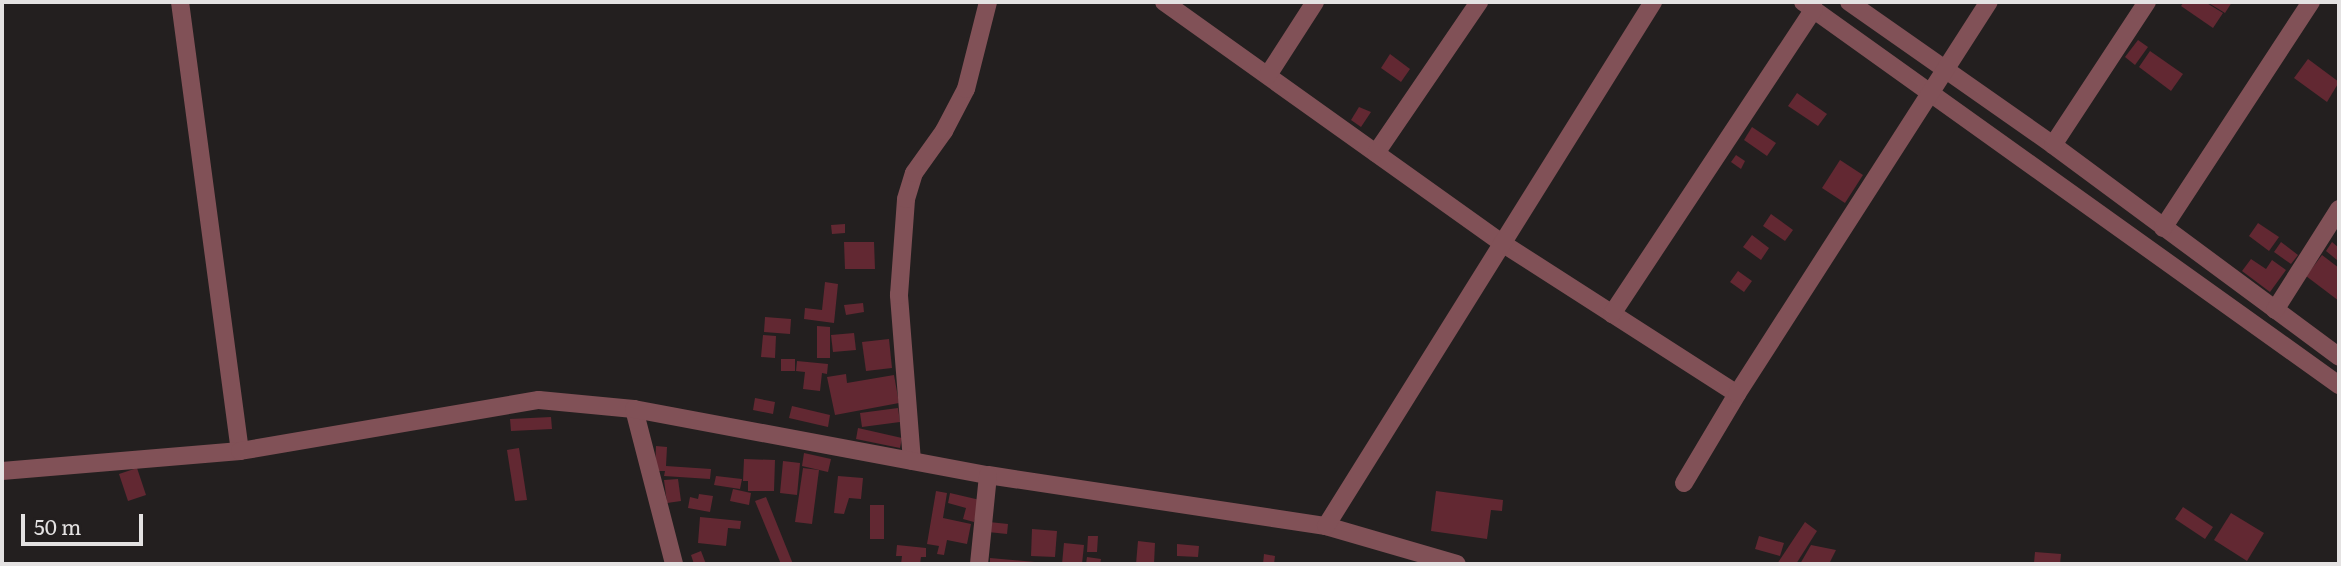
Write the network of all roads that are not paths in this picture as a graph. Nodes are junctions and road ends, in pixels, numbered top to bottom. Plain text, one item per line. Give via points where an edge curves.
1 (180, 2) edge
2 (988, 2) edge
3 (1164, 2) edge
4 (1315, 2) edge
5 (1479, 2) edge
6 (1653, 2) edge
7 (1849, 2) edge
8 (1989, 2) edge
9 (2147, 2) edge
10 (2311, 2) edge
11 (1809, 6) edge
12 (1946, 70) junction
13 (1268, 75) junction
14 (1931, 91) junction
15 (2053, 145) junction
16 (1376, 153) junction
17 (2339, 209) edge
18 (2163, 228) junction
19 (1502, 243) junction
20 (2275, 310) junction
21 (1612, 314) junction
22 (2339, 357) edge
23 (2339, 385) edge
24 (1737, 394) junction
25 (634, 409) junction
26 (240, 451) junction
27 (912, 461) junction
28 (2, 471) edge
29 (988, 475) junction
30 (1684, 483) dead end
31 (1326, 527) junction
32 (1437, 563) edge
33 (674, 564) edge
34 (979, 564) edge
35 (1457, 564) edge

1 - 26 street
2 - 27 street via 966,89 914,173 906,199 900,295
3 - 13 street
4 - 13 street
5 - 16 street
6 - 19 street
7 - 12 street
8 - 12 street
9 - 15 street
10 - 18 street
11 - 14 street
11 - 21 street
12 - 14 street
12 - 15 street
13 - 16 street
14 - 23 street
14 - 24 street
15 - 18 street
16 - 19 street
17 - 20 street
18 - 20 street
19 - 21 street
19 - 31 street
20 - 22 street
21 - 24 street
24 - 30 street
25 - 26 street via 539,400
25 - 27 street
25 - 33 street
26 - 28 street
27 - 29 street
29 - 31 street
29 - 34 street
31 - 32 street
32 - 35 street

